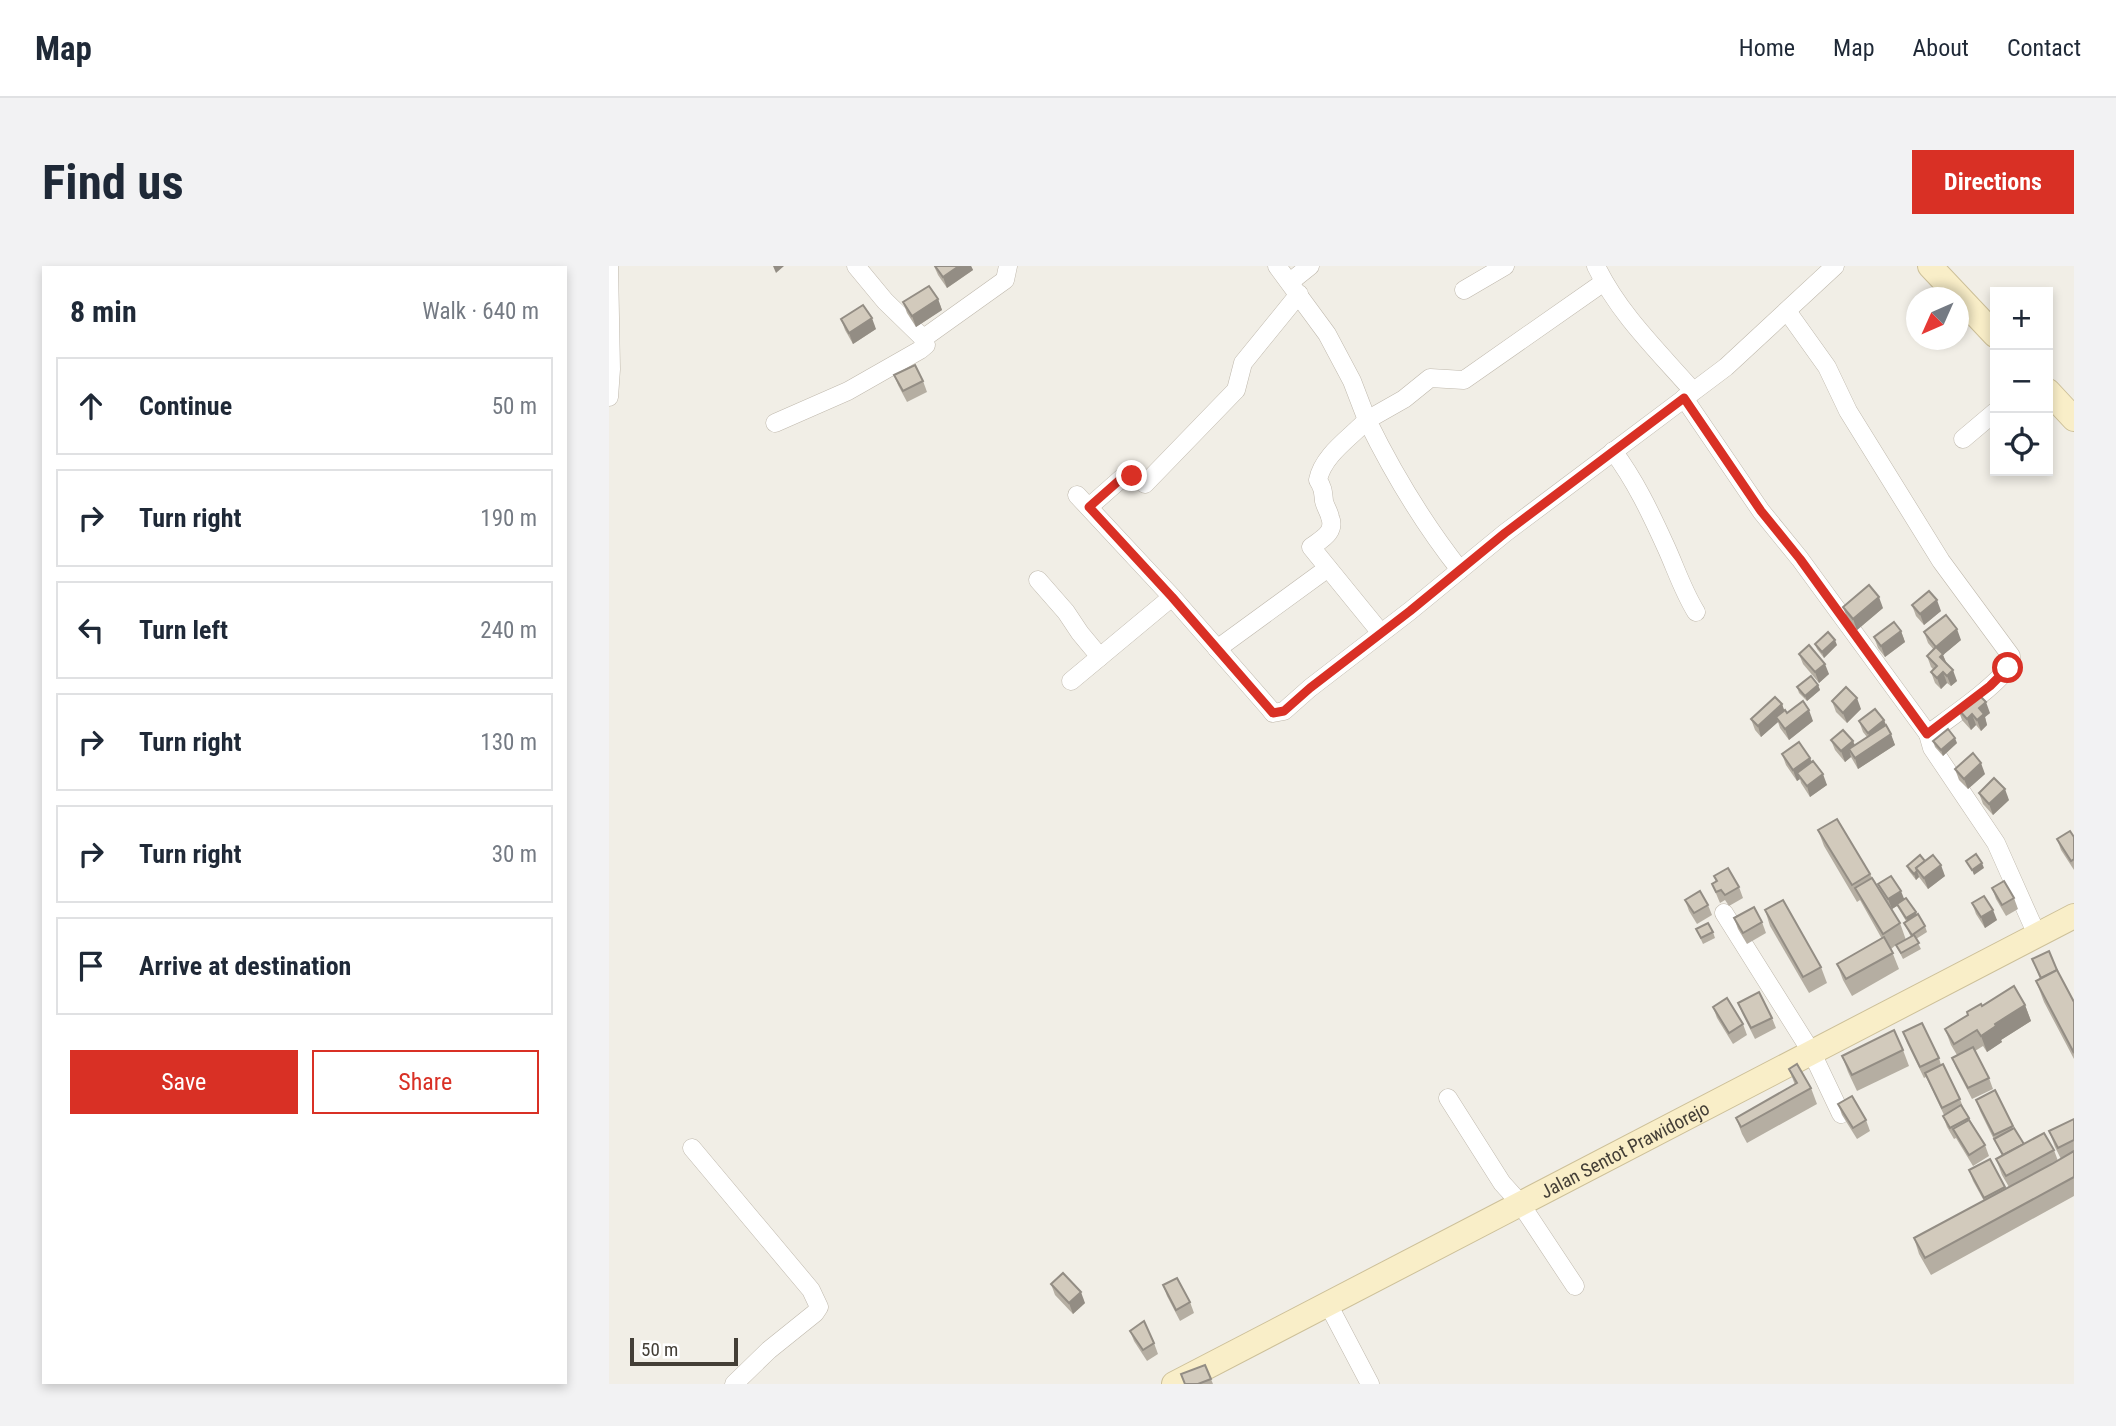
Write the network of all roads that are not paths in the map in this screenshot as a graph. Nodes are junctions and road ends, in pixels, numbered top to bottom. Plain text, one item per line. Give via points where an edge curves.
1 (610, 266) edge
2 (856, 266) edge
3 (1008, 266) edge
4 (1277, 266) edge
5 (1310, 266) edge
6 (1505, 266) edge
7 (1835, 266) edge
8 (1930, 266) edge
9 (1600, 274) edge
10 (1294, 288) junction
11 (1464, 290) dead end
12 (1787, 311) junction
13 (1990, 330) edge
14 (922, 337) junction
15 (1688, 394) junction
16 (2053, 396) edge
17 (609, 397) edge
18 (1994, 413) edge
19 (2074, 419) edge
20 (1367, 420) junction
21 (775, 423) dead end
22 (1963, 439) dead end
23 (1613, 451) junction
24 (1328, 568) junction
25 (1460, 570) junction
26 (1038, 580) dead end
27 (1172, 597) junction
28 (1696, 612) dead end
29 (1381, 633) junction
30 (1217, 649) junction
31 (1100, 657) junction
32 (1071, 681) dead end
33 (1927, 734) junction
34 (1724, 913) dead end
35 (2074, 916) edge
36 (2038, 935) junction
37 (1812, 1053) junction
38 (1448, 1098) dead end
39 (1841, 1114) edge
40 (692, 1148) dead end
41 (1520, 1203) junction
42 (1575, 1286) dead end
43 (1328, 1304) junction
44 (734, 1384) edge
45 (1174, 1384) edge
46 (1370, 1384) edge

1 - 17 street
2 - 14 street
3 - 14 street via 1005,280
4 - 10 street
5 - 10 street
6 - 11 street
7 - 12 street
8 - 13 main road
9 - 15 street
9 - 20 street via 1464,380 1430,378
10 - 20 street via 1327,334
10 - 27 street via 1243,363 1236,390 1145,484 1123,477 1083,501
12 - 15 street
12 - 33 street via 1827,367 1848,411 1941,561 2011,656 2008,668 1990,686
14 - 21 street via 926,345 920,351 848,391
15 - 23 street
15 - 33 street via 1761,511
16 - 19 main road
18 - 22 street
20 - 24 street via 1319,472 1332,529 1311,547
20 - 25 street via 1419,514
23 - 25 street
23 - 28 street via 1646,505
24 - 29 street
24 - 30 street
25 - 29 street
26 - 31 street
27 - 30 street
27 - 31 street
29 - 30 street via 1278,713 1273,713
31 - 32 street
33 - 36 street via 1996,843
34 - 37 street
35 - 36 main road, Jalan Sentot Prawidorejo
36 - 37 main road, Jalan Sentot Prawidorejo
37 - 39 street
37 - 41 main road, Jalan Sentot Prawidorejo
38 - 41 street via 1502,1183
40 - 44 street via 811,1290 819,1307
41 - 42 street
41 - 43 main road, Jalan Sentot Prawidorejo
43 - 45 main road, Jalan Sentot Prawidorejo
43 - 46 street

